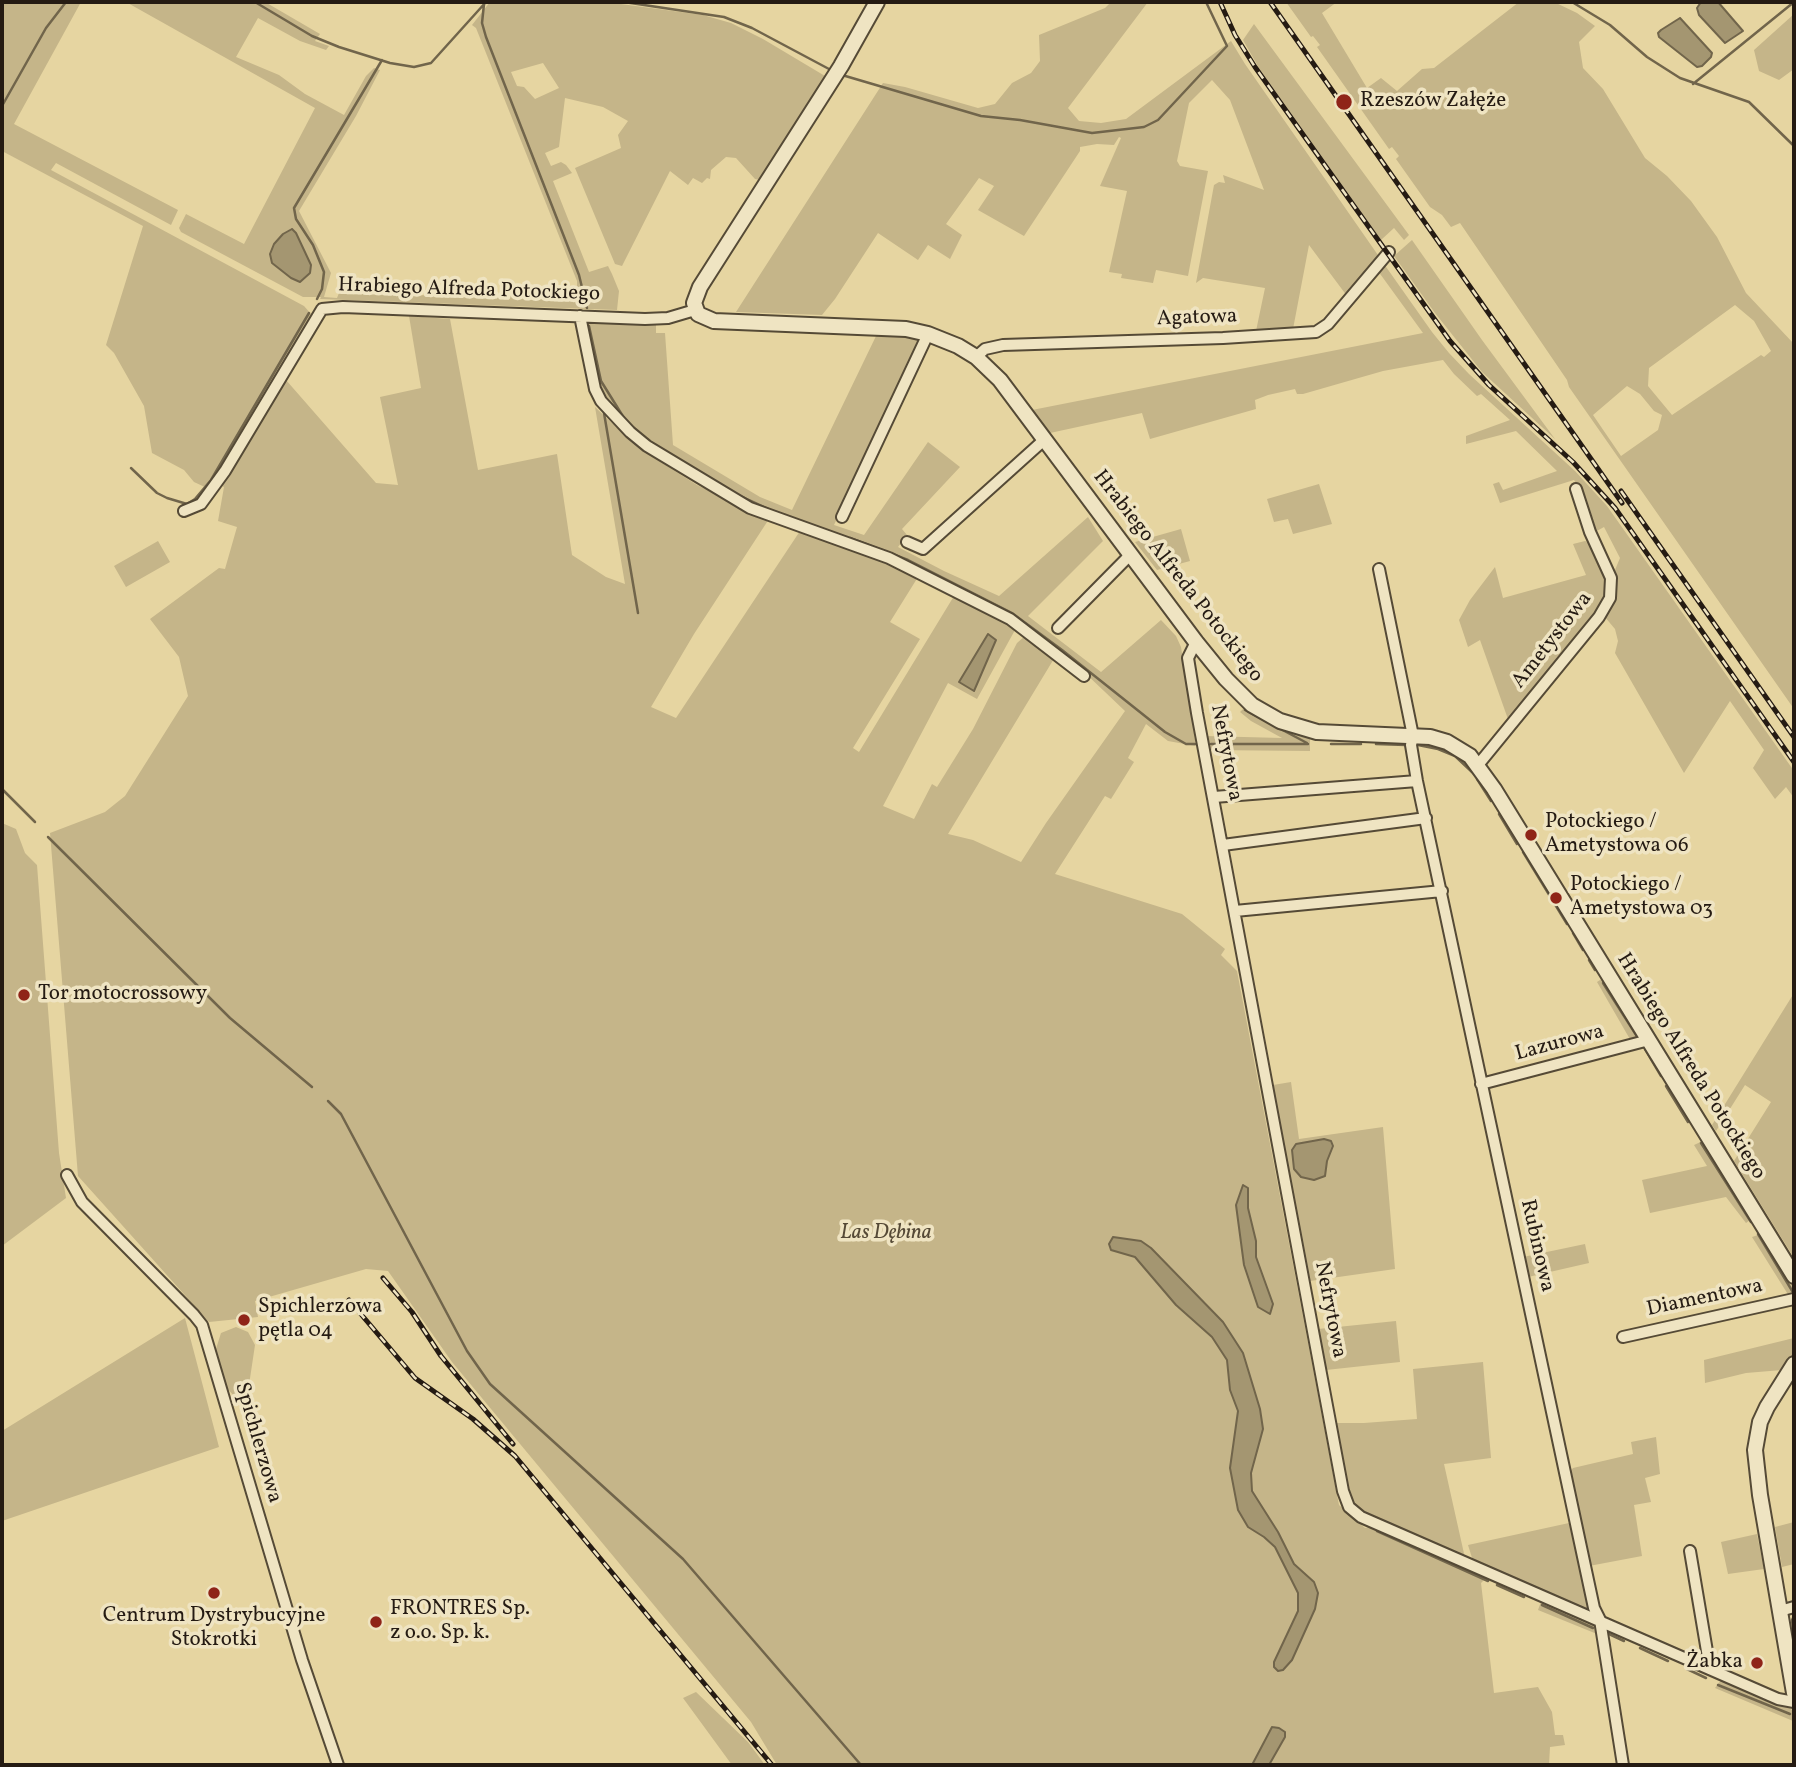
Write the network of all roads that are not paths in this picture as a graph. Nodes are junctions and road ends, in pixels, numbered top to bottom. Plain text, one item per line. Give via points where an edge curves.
1 (877, 2) edge
2 (1389, 252) dead end
3 (695, 310) junction
4 (580, 316) junction
5 (928, 334) junction
6 (976, 357) junction
7 (1044, 440) junction
8 (1576, 489) dead end
9 (184, 511) dead end
10 (842, 517) dead end
11 (907, 542) dead end
12 (1130, 555) junction
13 (1379, 569) dead end
14 (1058, 628) dead end
15 (1196, 642) junction
16 (1084, 676) dead end
17 (1413, 736) junction
18 (1478, 765) junction
19 (1417, 781) junction
20 (1214, 797) junction
21 (1426, 818) junction
22 (1223, 845) junction
23 (1442, 891) junction
24 (1236, 911) junction
25 (1649, 1040) junction
26 (1481, 1084) junction
27 (67, 1175) dead end
28 (1794, 1276) edge
29 (1794, 1299) edge
30 (1623, 1337) dead end
31 (1794, 1364) edge
32 (1690, 1551) dead end
33 (1787, 1609) edge
34 (1600, 1620) junction
35 (1710, 1669) junction
36 (1794, 1693) edge
37 (1794, 1702) edge
38 (338, 1765) edge
39 (1623, 1765) edge

1 - 3 street via 700,287
2 - 6 street, Agatowa via 1316,332 995,345
3 - 4 street, Hrabiego Alfreda Potockiego via 668,318
3 - 5 street, Hrabiego Alfreda Potockiego via 714,321 887,327
4 - 9 street, Hrabiego Alfreda Potockiego via 322,309 225,471 201,504
4 - 16 street via 601,401 647,446 750,508 889,558 1010,619
5 - 6 street, Hrabiego Alfreda Potockiego
5 - 10 street
6 - 7 street, Hrabiego Alfreda Potockiego via 1000,380
7 - 11 street via 923,549
7 - 12 street, Hrabiego Alfreda Potockiego
8 - 18 street, Ametystowa via 1611,578 1610,598
12 - 14 street
12 - 15 street, Hrabiego Alfreda Potockiego
13 - 17 street, Rubinowa
15 - 17 street, Hrabiego Alfreda Potockiego via 1237,692 1280,721 1331,734
15 - 20 street, Nefrytowa via 1188,658
17 - 18 street, Hrabiego Alfreda Potockiego via 1447,742
17 - 19 street, Rubinowa
18 - 25 street, Hrabiego Alfreda Potockiego
19 - 20 street
19 - 21 street, Rubinowa
20 - 22 street, Nefrytowa
21 - 22 street
21 - 23 street, Rubinowa
22 - 24 street, Nefrytowa
23 - 24 street
23 - 26 street, Rubinowa
24 - 34 street, Nefrytowa via 1349,1507 1361,1517
25 - 26 street, Lazurowa
25 - 28 street, Hrabiego Alfreda Potockiego
26 - 34 street, Rubinowa
27 - 38 street, Spichlerzowa via 82,1202 202,1325
29 - 30 street, Diamentowa
31 - 33 street via 1766,1407 1755,1450
32 - 35 street
33 - 36 street
34 - 35 street, Nefrytowa
34 - 39 street, Rubinowa
35 - 37 street, Nefrytowa

